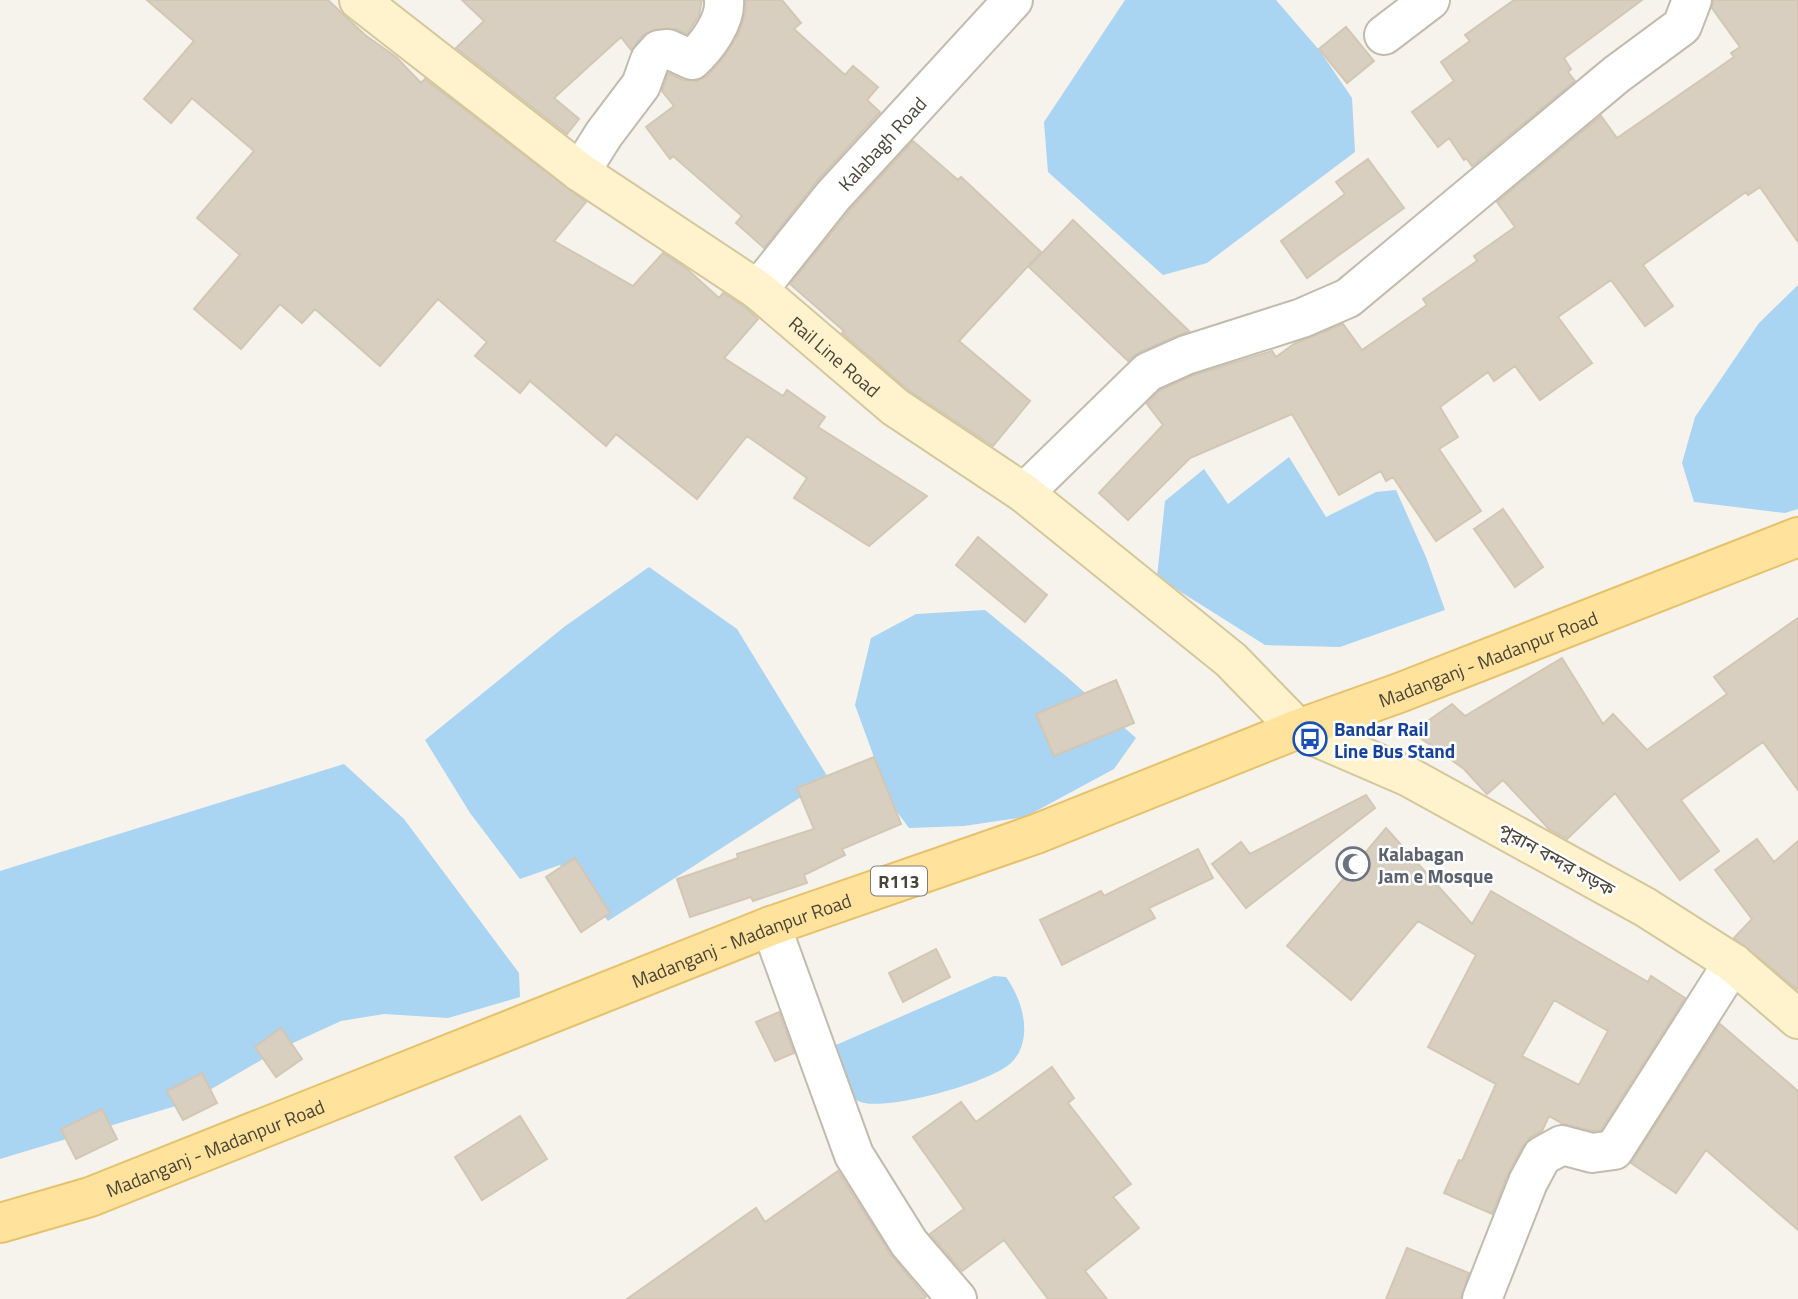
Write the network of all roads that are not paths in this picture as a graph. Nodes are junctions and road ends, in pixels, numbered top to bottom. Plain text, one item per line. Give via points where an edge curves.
1 (359, 0) edge
2 (724, 0) edge
3 (1013, 0) edge
4 (1430, 0) edge
5 (1692, 0) edge
6 (1384, 35) dead end
7 (580, 172) junction
8 (758, 290) junction
9 (1024, 494) junction
10 (1798, 537) edge
11 (1298, 729) junction
12 (771, 926) junction
13 (1733, 963) junction
14 (1798, 1019) edge
15 (0, 1223) edge
16 (957, 1299) edge
17 (1482, 1299) edge

1 - 7 street, Rail Line Road
2 - 7 street via 718,24 692,60 668,49 659,50 650,60 641,85
3 - 8 street, Kalabagh Road via 833,196
4 - 6 street
5 - 9 street via 1682,26 1617,74 1348,298 1148,372
7 - 8 street, Rail Line Road
8 - 9 street, Rail Line Road via 895,407
9 - 11 street, Rail Line Road via 1231,660
10 - 11 main road, Madanganj - Madanpur Road / R113
11 - 12 main road, Madanganj - Madanpur Road / R113 via 1036,834
11 - 13 street, পুরান বন্দর সড়ক via 1409,777 1645,907
12 - 15 main road, Madanganj - Madanpur Road / R113 via 90,1197
12 - 16 street via 854,1155 909,1243
13 - 14 street, পুরান বন্দর সড়ক
13 - 17 street via 1614,1150 1592,1153 1562,1145 1542,1156

